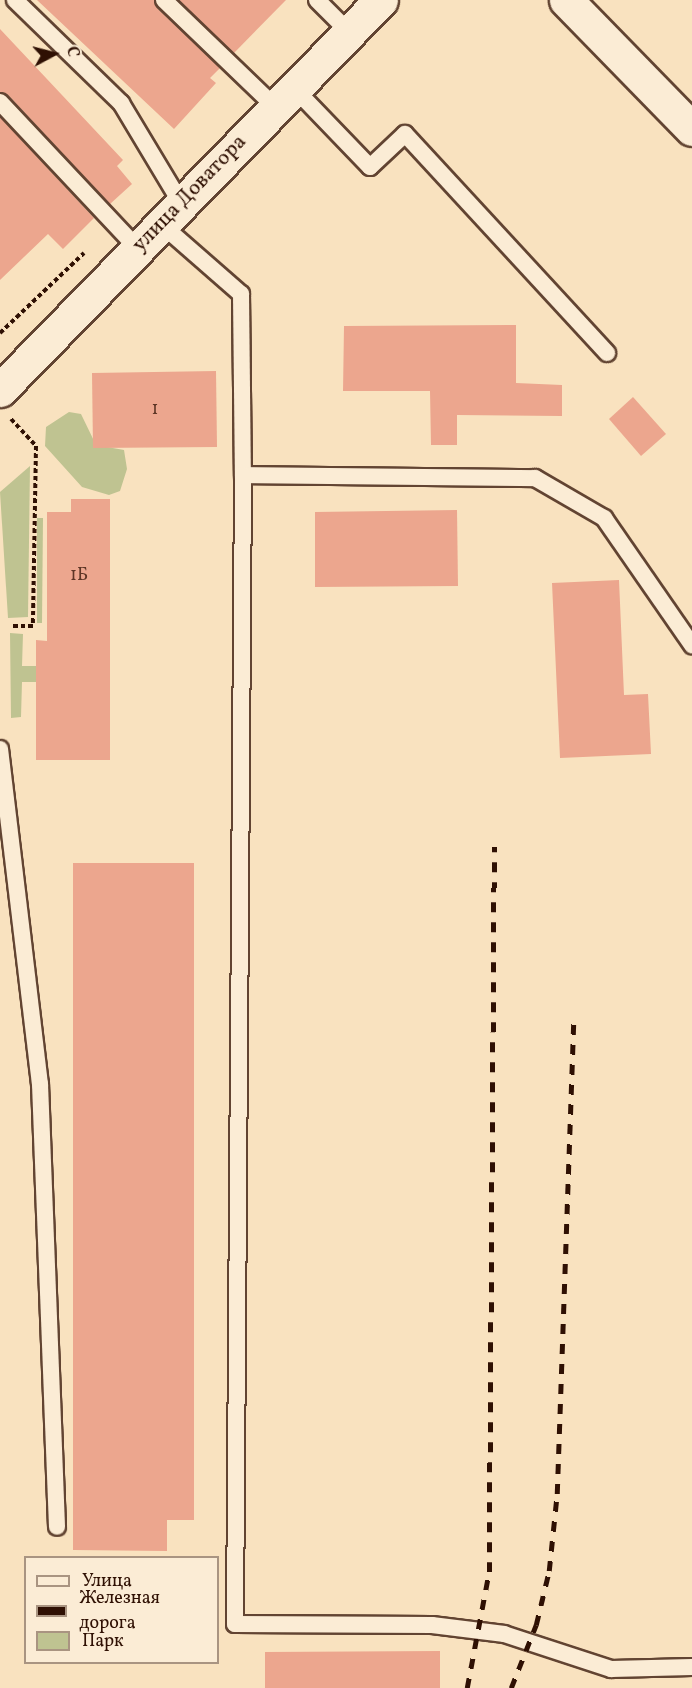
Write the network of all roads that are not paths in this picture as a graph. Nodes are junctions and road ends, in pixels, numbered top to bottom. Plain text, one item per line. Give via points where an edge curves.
1 (15, 0) edge
2 (164, 0) edge
3 (317, 0) edge
4 (381, 0) edge
5 (566, 0) edge
6 (348, 30) junction
7 (284, 97) junction
8 (0, 102) edge
9 (692, 129) edge
10 (171, 213) junction
11 (136, 248) junction
12 (607, 353) dead end
13 (4, 403) edge
14 (243, 475) junction
15 (692, 645) edge
16 (0, 749) edge
17 (16, 884) junction
18 (0, 892) edge
19 (57, 1527) dead end
20 (692, 1667) edge

1 - 10 lane via 121,103
2 - 7 lane
3 - 6 lane
4 - 6 street, улица Доватора
5 - 9 street
6 - 7 street, улица Доватора
7 - 10 street, улица Доватора
7 - 12 lane via 370,167 405,134
8 - 11 lane
10 - 11 street, улица Доватора
10 - 14 lane via 241,294
11 - 13 street, улица Доватора
14 - 15 lane via 535,478 604,518
14 - 20 lane via 235,1624 432,1625 504,1634 611,1669
16 - 17 lane
17 - 18 lane
17 - 19 lane via 40,1084

